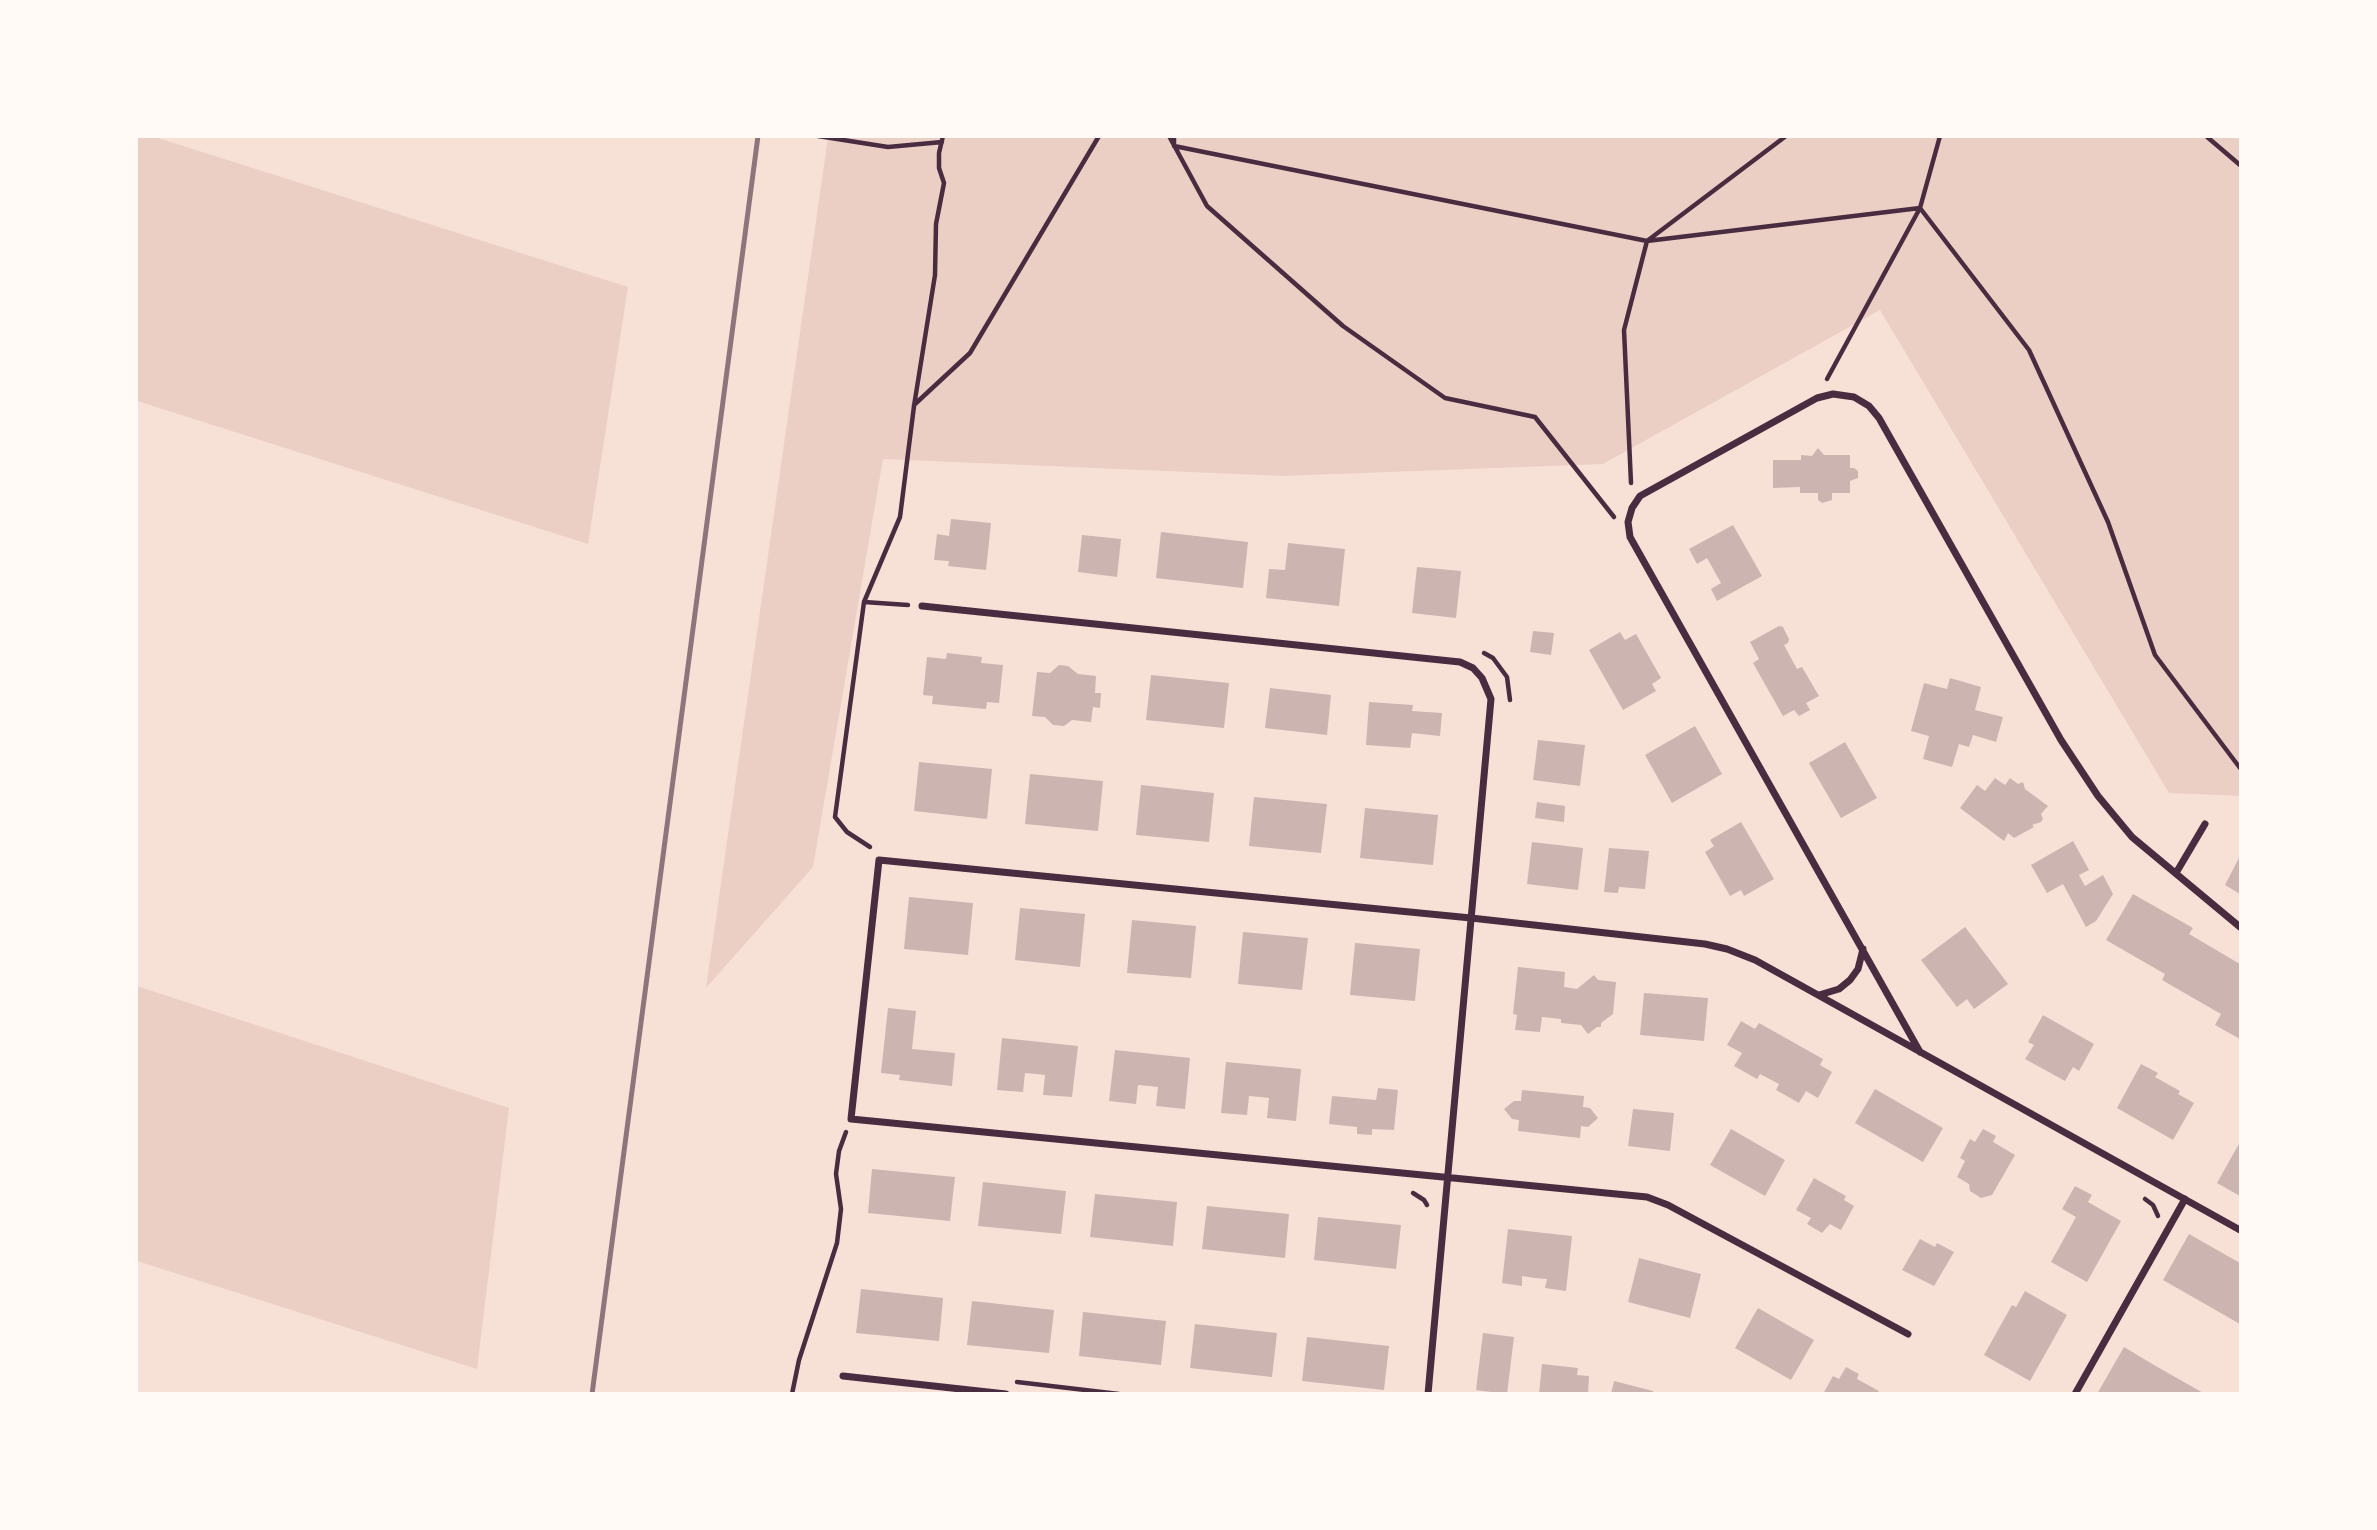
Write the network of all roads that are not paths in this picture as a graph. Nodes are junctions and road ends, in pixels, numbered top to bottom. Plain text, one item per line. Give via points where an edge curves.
1 (922, 606) road end
2 (2205, 824) dead end
3 (2176, 873) junction
4 (1471, 918) junction
5 (2241, 927) edge
6 (1863, 948) junction
7 (1818, 995) junction
8 (1921, 1054) junction
9 (1448, 1179) junction
10 (2185, 1199) junction
11 (2241, 1230) edge
12 (1908, 1334) dead end
13 (843, 1376) dead end
14 (1006, 1394) edge
15 (1428, 1394) edge
16 (2075, 1394) edge

1 - 4 street via 1460,662 1472,668 1491,699
2 - 3 street
3 - 5 street
3 - 6 street via 2132,837 2061,740 1879,418 1854,397 1833,394 1817,398 1640,496 1628,522 1630,537
4 - 7 street via 1705,944 1755,961
4 - 9 street
4 - 9 street via 879,860 851,1119
6 - 7 street via 1850,980
6 - 8 street
7 - 8 street
8 - 10 street
9 - 12 street via 1647,1197
9 - 15 street
10 - 11 street
10 - 16 street
13 - 14 street

